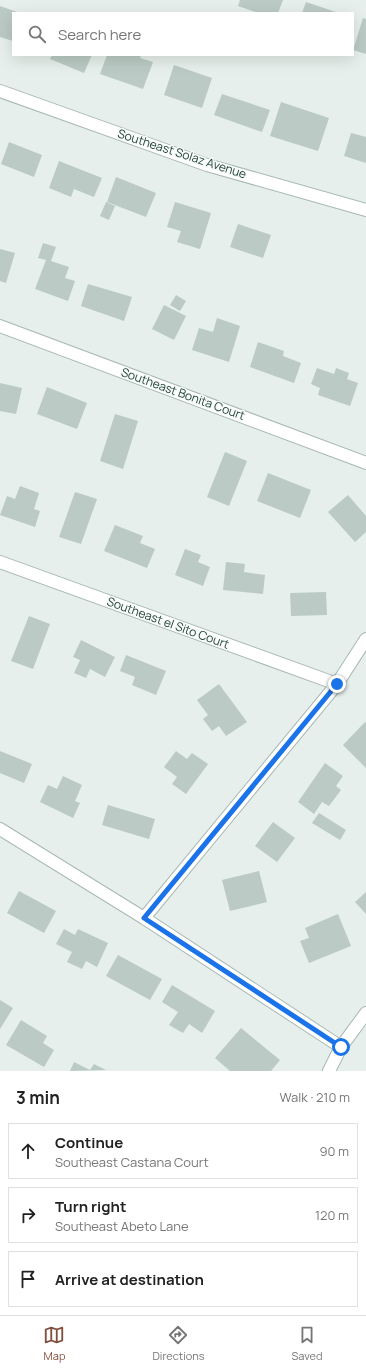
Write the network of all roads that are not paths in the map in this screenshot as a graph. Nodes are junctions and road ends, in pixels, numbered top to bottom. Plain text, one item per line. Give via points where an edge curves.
1 (0, 91) edge
2 (366, 210) edge
3 (0, 326) edge
4 (366, 462) edge
5 (0, 562) edge
6 (366, 639) edge
7 (337, 684) junction
8 (0, 829) edge
9 (144, 918) junction
10 (366, 1013) edge
11 (341, 1047) junction
12 (329, 1071) edge

1 - 2 street, Southeast Solaz Avenue via 207,165
3 - 4 street, Southeast Bonita Court
5 - 7 street, Southeast el Sito Court
6 - 7 street
7 - 9 street
8 - 9 street
9 - 11 street
10 - 11 street
11 - 12 street

